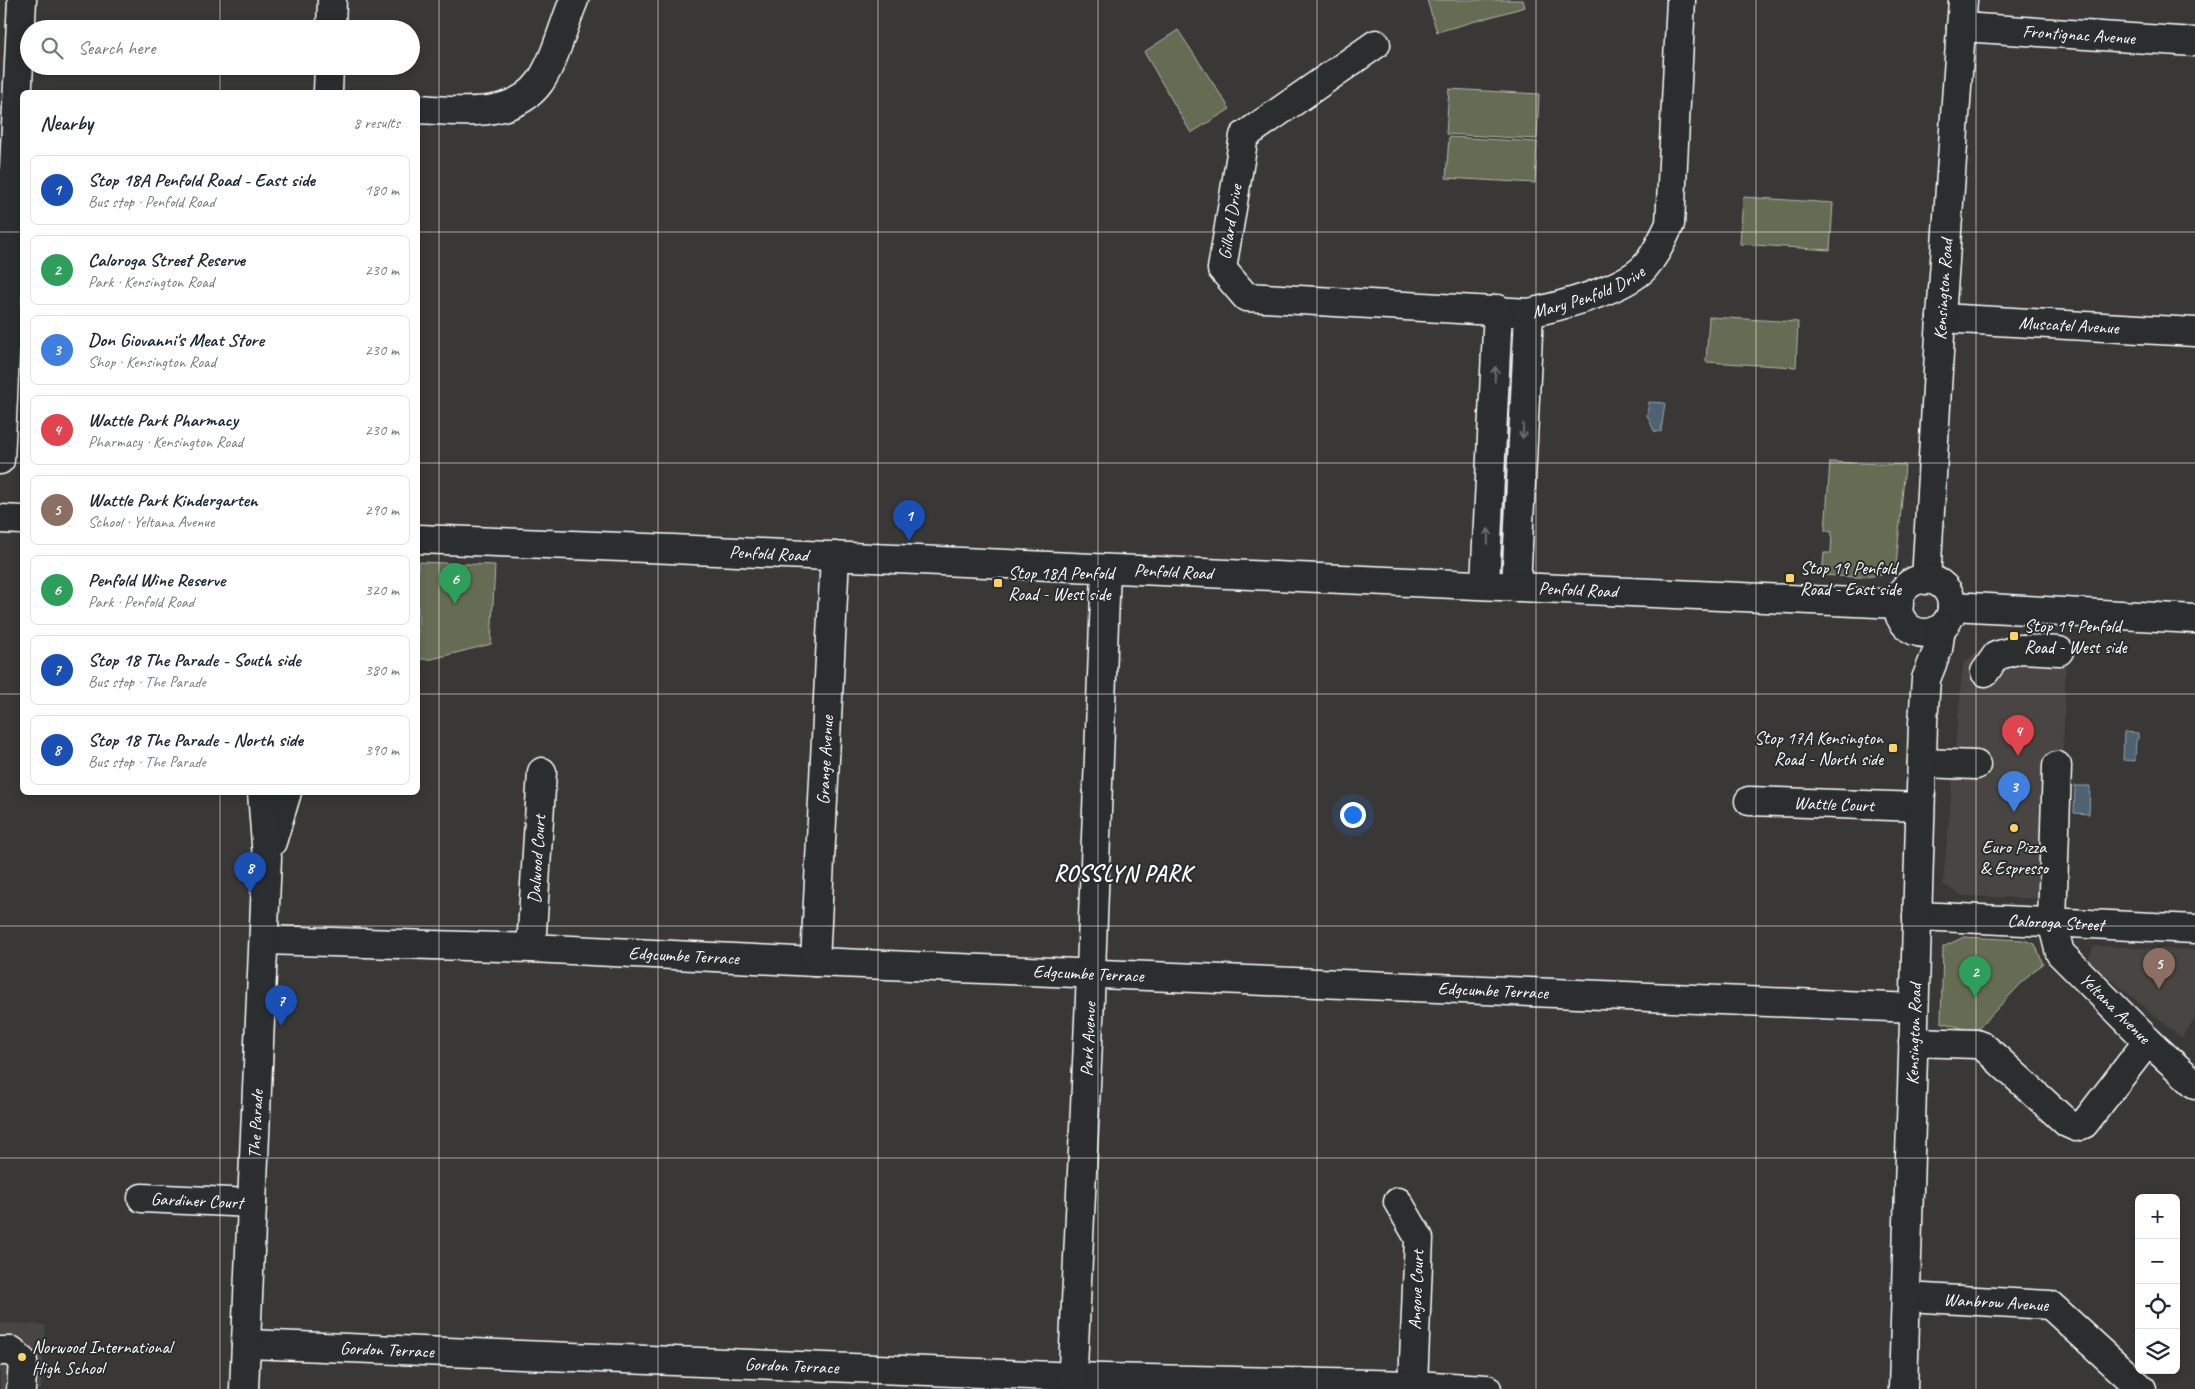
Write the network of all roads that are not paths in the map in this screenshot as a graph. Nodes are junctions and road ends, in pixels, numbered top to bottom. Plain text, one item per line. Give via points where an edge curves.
1 (22, 0) edge
2 (332, 0) edge
3 (574, 0) edge
4 (1681, 0) edge
5 (1963, 0) edge
6 (21, 20) edge
7 (331, 20) edge
8 (1961, 27) junction
9 (20, 42) edge
10 (2195, 42) edge
11 (1376, 44) dead end
12 (329, 75) edge
13 (328, 90) edge
14 (420, 109) edge
15 (1498, 309) junction
16 (1529, 313) junction
17 (1941, 318) junction
18 (2195, 332) edge
19 (0, 460) edge
20 (0, 519) edge
21 (20, 520) edge
22 (420, 540) edge
23 (834, 556) junction
24 (1106, 568) junction
25 (1926, 580) junction
26 (1485, 585) junction
27 (1516, 586) junction
28 (1904, 616) junction
29 (1946, 617) junction
30 (2195, 619) edge
31 (2058, 651) dead end
32 (1984, 672) dead end
33 (1926, 679) junction
34 (1922, 763) junction
35 (1976, 765) dead end
36 (2057, 766) dead end
37 (542, 772) dead end
38 (262, 795) edge
39 (286, 795) edge
40 (1749, 801) dead end
41 (1920, 808) junction
42 (267, 858) junction
43 (1917, 916) junction
44 (2052, 922) junction
45 (2195, 929) edge
46 (264, 940) junction
47 (531, 948) junction
48 (815, 962) junction
49 (1091, 974) junction
50 (1914, 1008) junction
51 (2148, 1041) junction
52 (1913, 1042) junction
53 (2195, 1084) edge
54 (142, 1198) dead end
55 (1398, 1202) dead end
56 (252, 1203) junction
57 (1906, 1297) junction
58 (246, 1344) junction
59 (0, 1351) edge
60 (1072, 1383) edge
61 (1413, 1384) junction
62 (21, 1389) edge
63 (244, 1389) edge
64 (1487, 1389) edge
65 (1903, 1389) edge
66 (2142, 1389) edge

1 - 6 street
2 - 7 street
3 - 14 street via 550,61 539,82 523,98 502,108 474,111
4 - 16 street, Mary Penfold Drive via 1670,224 1658,250 1643,269 1620,284 1558,307
5 - 8 street, Kensington Road
8 - 10 street, Frontignac Avenue
8 - 17 street, Kensington Road
9 - 19 street
11 - 15 street, Gillard Drive via 1244,136 1222,269 1246,297
12 - 13 street
15 - 16 street, Gillard Drive
26 -> 15 street
16 -> 27 street, Mary Penfold Drive
17 - 18 street, Muscatel Avenue
17 - 25 street, Kensington Road
20 - 21 street
22 - 23 street, Penfold Road
23 - 24 street, Penfold Road
23 - 48 street, Grange Avenue
24 - 26 street, Penfold Road
24 - 49 street, Park Avenue
25 - 28 street via 1911,584 1900,596
25 - 29 street via 1942,585 1951,598
26 - 27 street, Penfold Road
27 - 28 street, Penfold Road
28 - 29 street via 1925,633 1933,632
28 - 33 street, Kensington Road
29 - 30 street
29 - 33 street, Kensington Road
31 - 32 street via 2020,649 1996,656
33 - 34 street, Kensington Road
34 - 35 street
34 - 41 street, Kensington Road
36 - 44 street, Yeltana Avenue
37 - 47 street, Dalwood Court
38 - 42 street, The Parade
39 - 42 street, The Parade
40 - 41 street, Wattle Court
41 - 43 street, Kensington Road
42 - 46 street, The Parade
43 - 44 street, Caloroga Street
43 - 50 street, Kensington Road
44 - 45 street, Caloroga Street
44 - 51 street, Yeltana Avenue via 2060,952
46 - 47 street, Edgcumbe Terrace
46 - 56 street, The Parade
47 - 48 street, Edgcumbe Terrace
48 - 49 street, Edgcumbe Terrace
49 - 50 street, Edgcumbe Terrace
49 - 60 street, Park Avenue
50 - 52 street, Kensington Road
51 - 52 street via 2084,1124 2076,1127 1984,1047
51 - 53 street, Yeltana Avenue
52 - 57 street, Kensington Road
54 - 56 street, Gardiner Court
55 - 61 street, Angove Court via 1418,1238
56 - 58 street, The Parade
57 - 65 street, Kensington Road
57 - 66 street, Wanbrow Avenue via 2050,1305
58 - 60 street, Gordon Terrace
58 - 63 street, The Parade
59 - 62 street via 12,1351 23,1362
60 - 61 street, Gordon Terrace
61 - 64 street, Gordon Terrace

